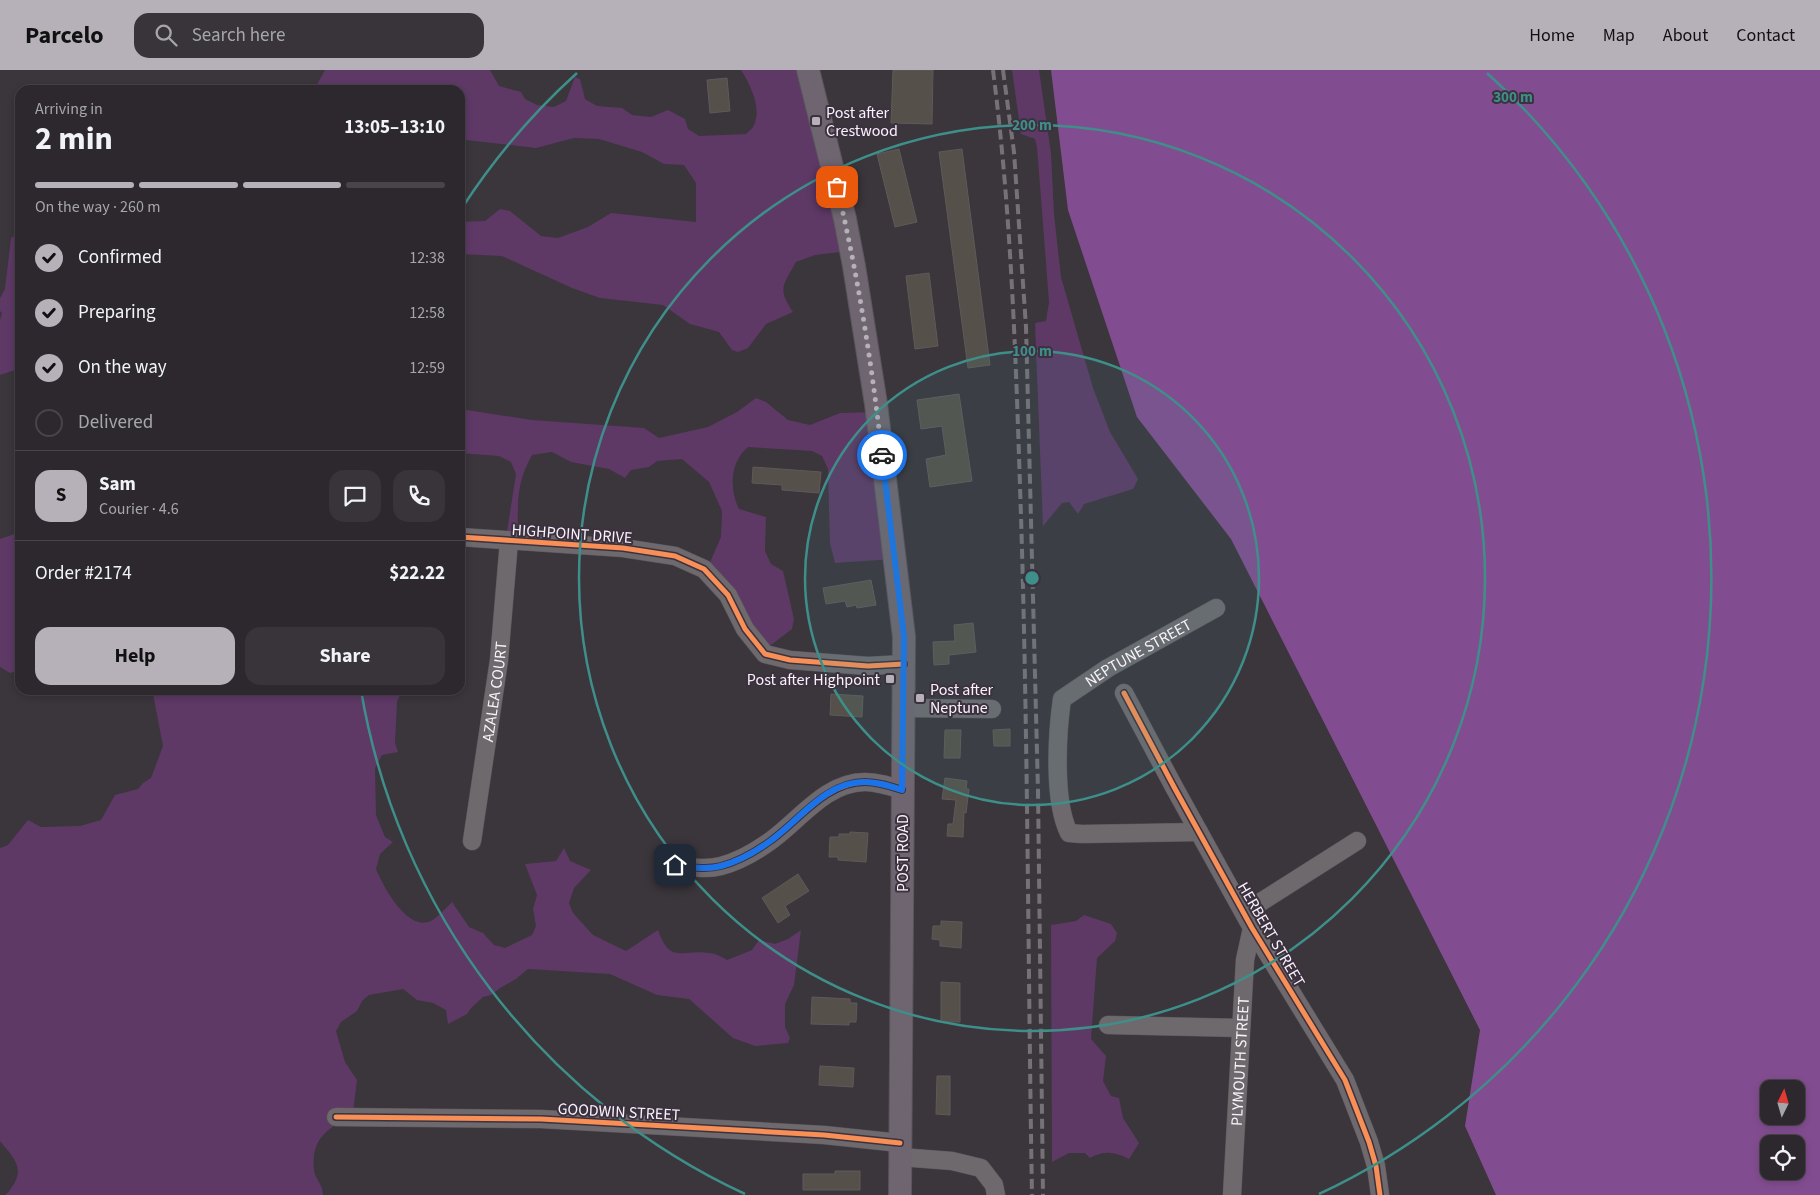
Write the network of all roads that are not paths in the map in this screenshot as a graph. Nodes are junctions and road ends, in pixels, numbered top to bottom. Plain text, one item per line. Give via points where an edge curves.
1 (808, 70) edge
2 (465, 537) edge
3 (509, 541) junction
4 (1216, 608) dead end
5 (904, 664) junction
6 (1124, 693) dead end
7 (904, 708) junction
8 (992, 709) dead end
9 (902, 790) junction
10 (1199, 832) junction
11 (472, 841) dead end
12 (1356, 841) dead end
13 (675, 865) dead end
14 (1249, 920) junction
15 (1108, 1025) dead end
16 (1241, 1028) junction
17 (336, 1117) dead end
18 (900, 1150) junction
19 (900, 1195) edge
20 (996, 1195) edge
21 (1232, 1195) edge
22 (1380, 1195) edge

1 - 5 main road, POST ROAD via 845,219 876,404 904,637
2 - 3 street, HIGHPOINT DRIVE
3 - 5 street, HIGHPOINT DRIVE via 622,548 675,556 704,568 728,595 745,629 765,654 790,660 868,666
3 - 11 street, AZALEA COURT via 499,660
4 - 10 street, NEPTUNE STREET via 1108,668 1062,698 1058,728 1059,790 1062,820 1068,833
5 - 7 main road, POST ROAD
6 - 10 street, HERBERT STREET
7 - 8 street
7 - 9 main road, POST ROAD
9 - 13 street via 864,782 848,784 819,801 766,844 736,860 703,868
9 - 18 main road, POST ROAD
10 - 14 street, HERBERT STREET
12 - 14 street
14 - 16 street, PLYMOUTH STREET
14 - 22 street, HERBERT STREET via 1344,1080 1369,1142
15 - 16 street
16 - 21 street, PLYMOUTH STREET
17 - 18 street, GOODWIN STREET via 541,1119 824,1135
18 - 19 main road, POST ROAD
18 - 20 street, GOODWIN STREET via 982,1168 994,1185

